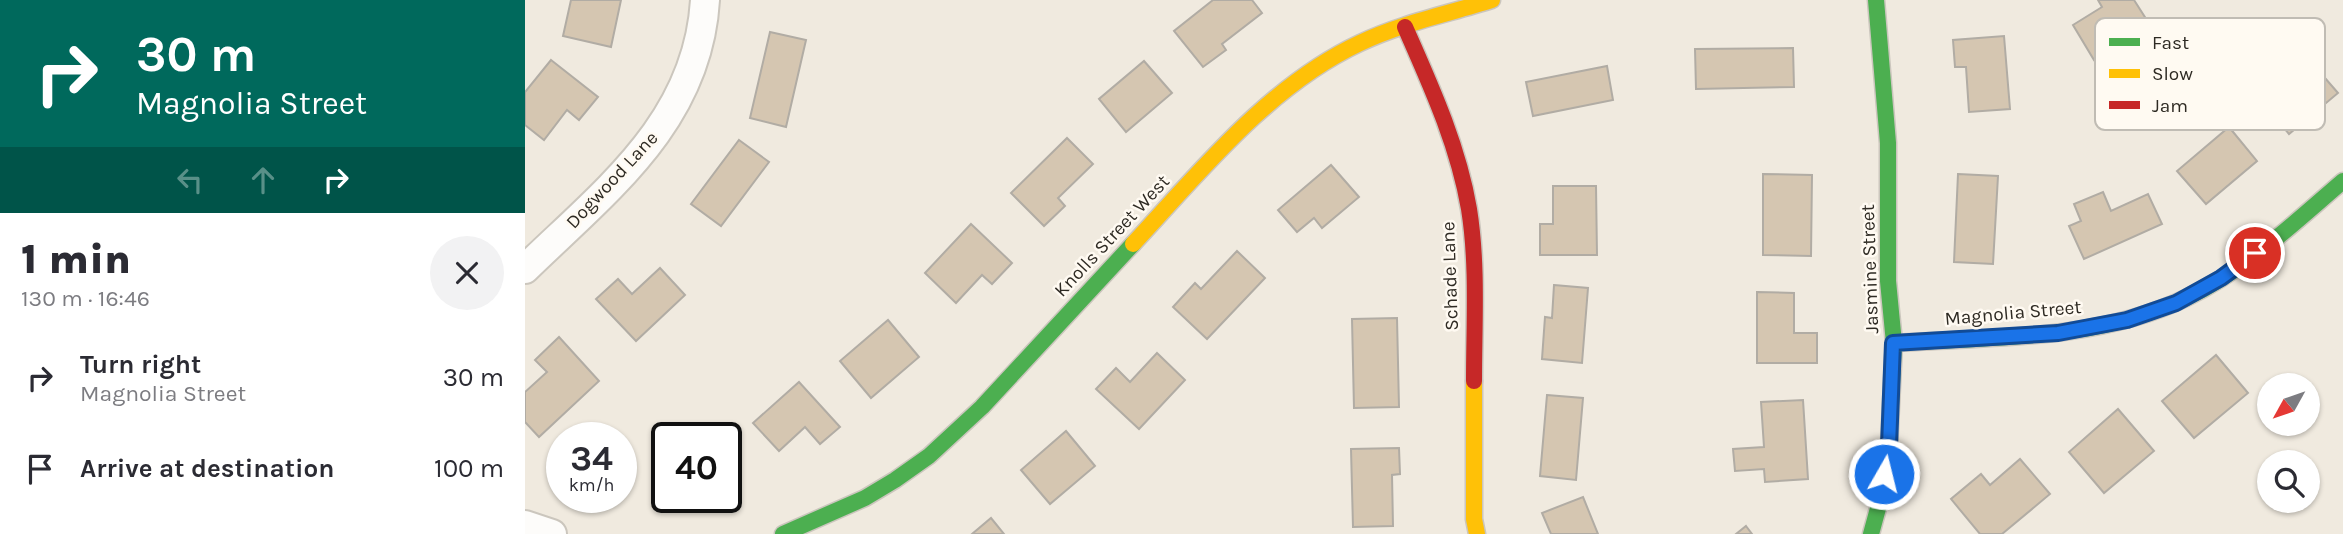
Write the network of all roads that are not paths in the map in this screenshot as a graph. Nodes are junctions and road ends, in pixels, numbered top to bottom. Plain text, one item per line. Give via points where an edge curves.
1 (705, 0) edge
2 (1492, 0) edge
3 (1876, 0) edge
4 (1405, 27) junction
5 (2343, 181) edge
6 (525, 269) edge
7 (1893, 343) junction
8 (525, 525) edge
9 (552, 534) edge
10 (783, 534) edge
11 (1477, 534) edge
12 (1871, 534) edge

1 - 6 street, Dogwood Lane via 700,37 682,89 653,141
2 - 4 street, Knolls Street West
3 - 7 street, Jasmine Street via 1888,143
4 - 10 street, Knolls Street West via 1359,43 1268,105 997,391 930,455 859,501
4 - 11 street, Schade Lane via 1445,118 1469,210 1474,265
5 - 7 street, Magnolia Street via 2221,278 2176,303 2081,330
7 - 12 street, Jasmine Street via 1889,446
8 - 9 street

